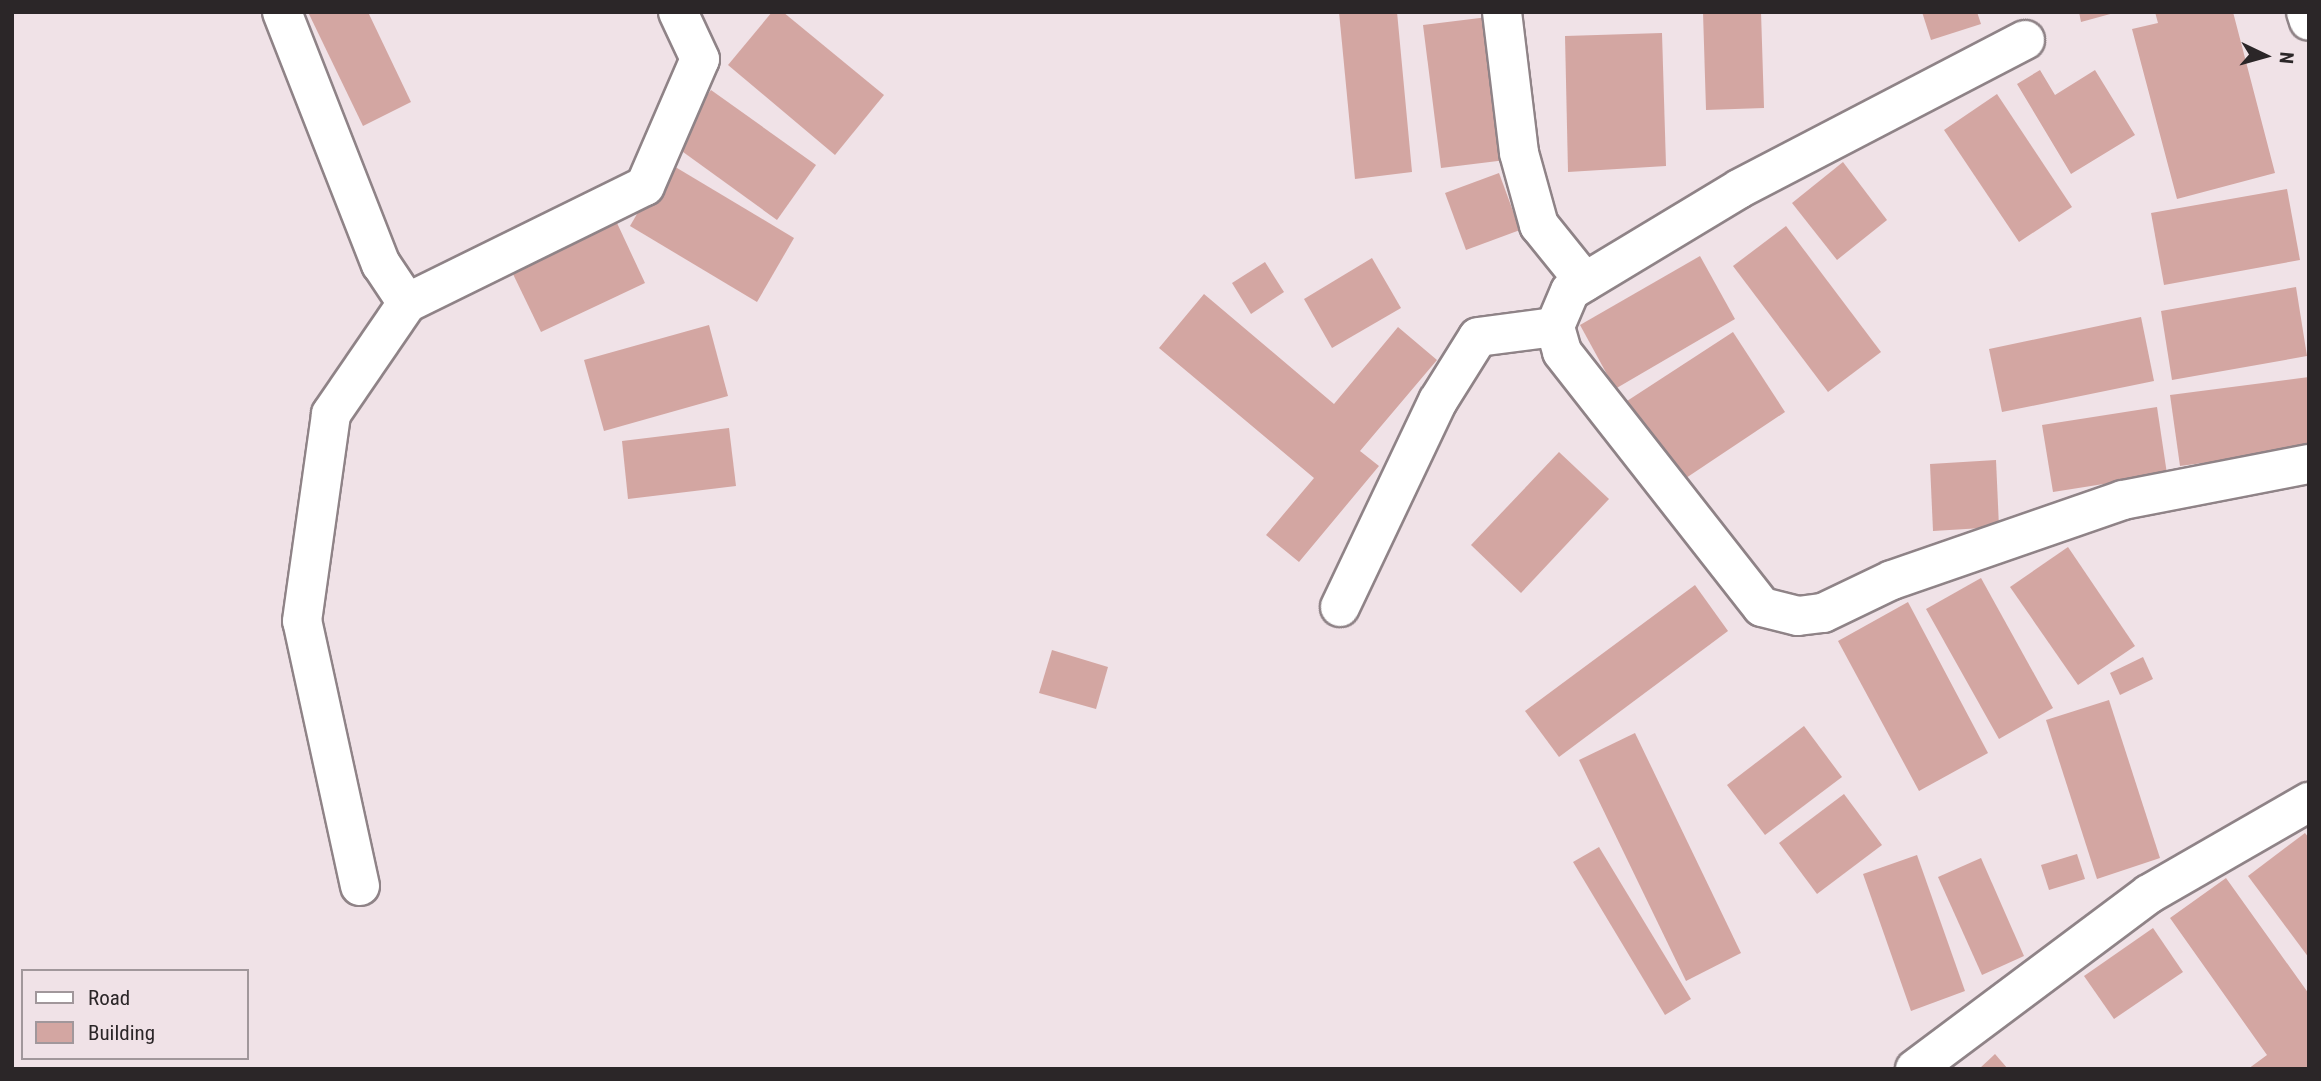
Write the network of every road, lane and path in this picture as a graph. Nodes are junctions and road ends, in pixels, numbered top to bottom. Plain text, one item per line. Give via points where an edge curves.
1 (282, 12) edge
2 (678, 12) edge
3 (1502, 12) edge
4 (2306, 12) edge
5 (2309, 22) edge
6 (2025, 40) dead end
7 (1585, 282) junction
8 (407, 303) junction
9 (1555, 327) junction
10 (2309, 464) edge
11 (1340, 607) dead end
12 (2309, 802) edge
13 (359, 886) dead end
14 (1915, 1069) edge

1 - 8 street via 381,264
2 - 8 street via 699,59 645,186
3 - 7 street via 1519,153 1539,225
4 - 5 street
6 - 7 street via 1739,189
7 - 9 street via 1570,291
8 - 13 street via 331,414 302,621
9 - 10 street via 1562,352 1576,371 1762,607 1798,616 1823,613 1892,580 2123,500
9 - 11 street via 1478,337 1438,401
12 - 14 street via 2149,894

